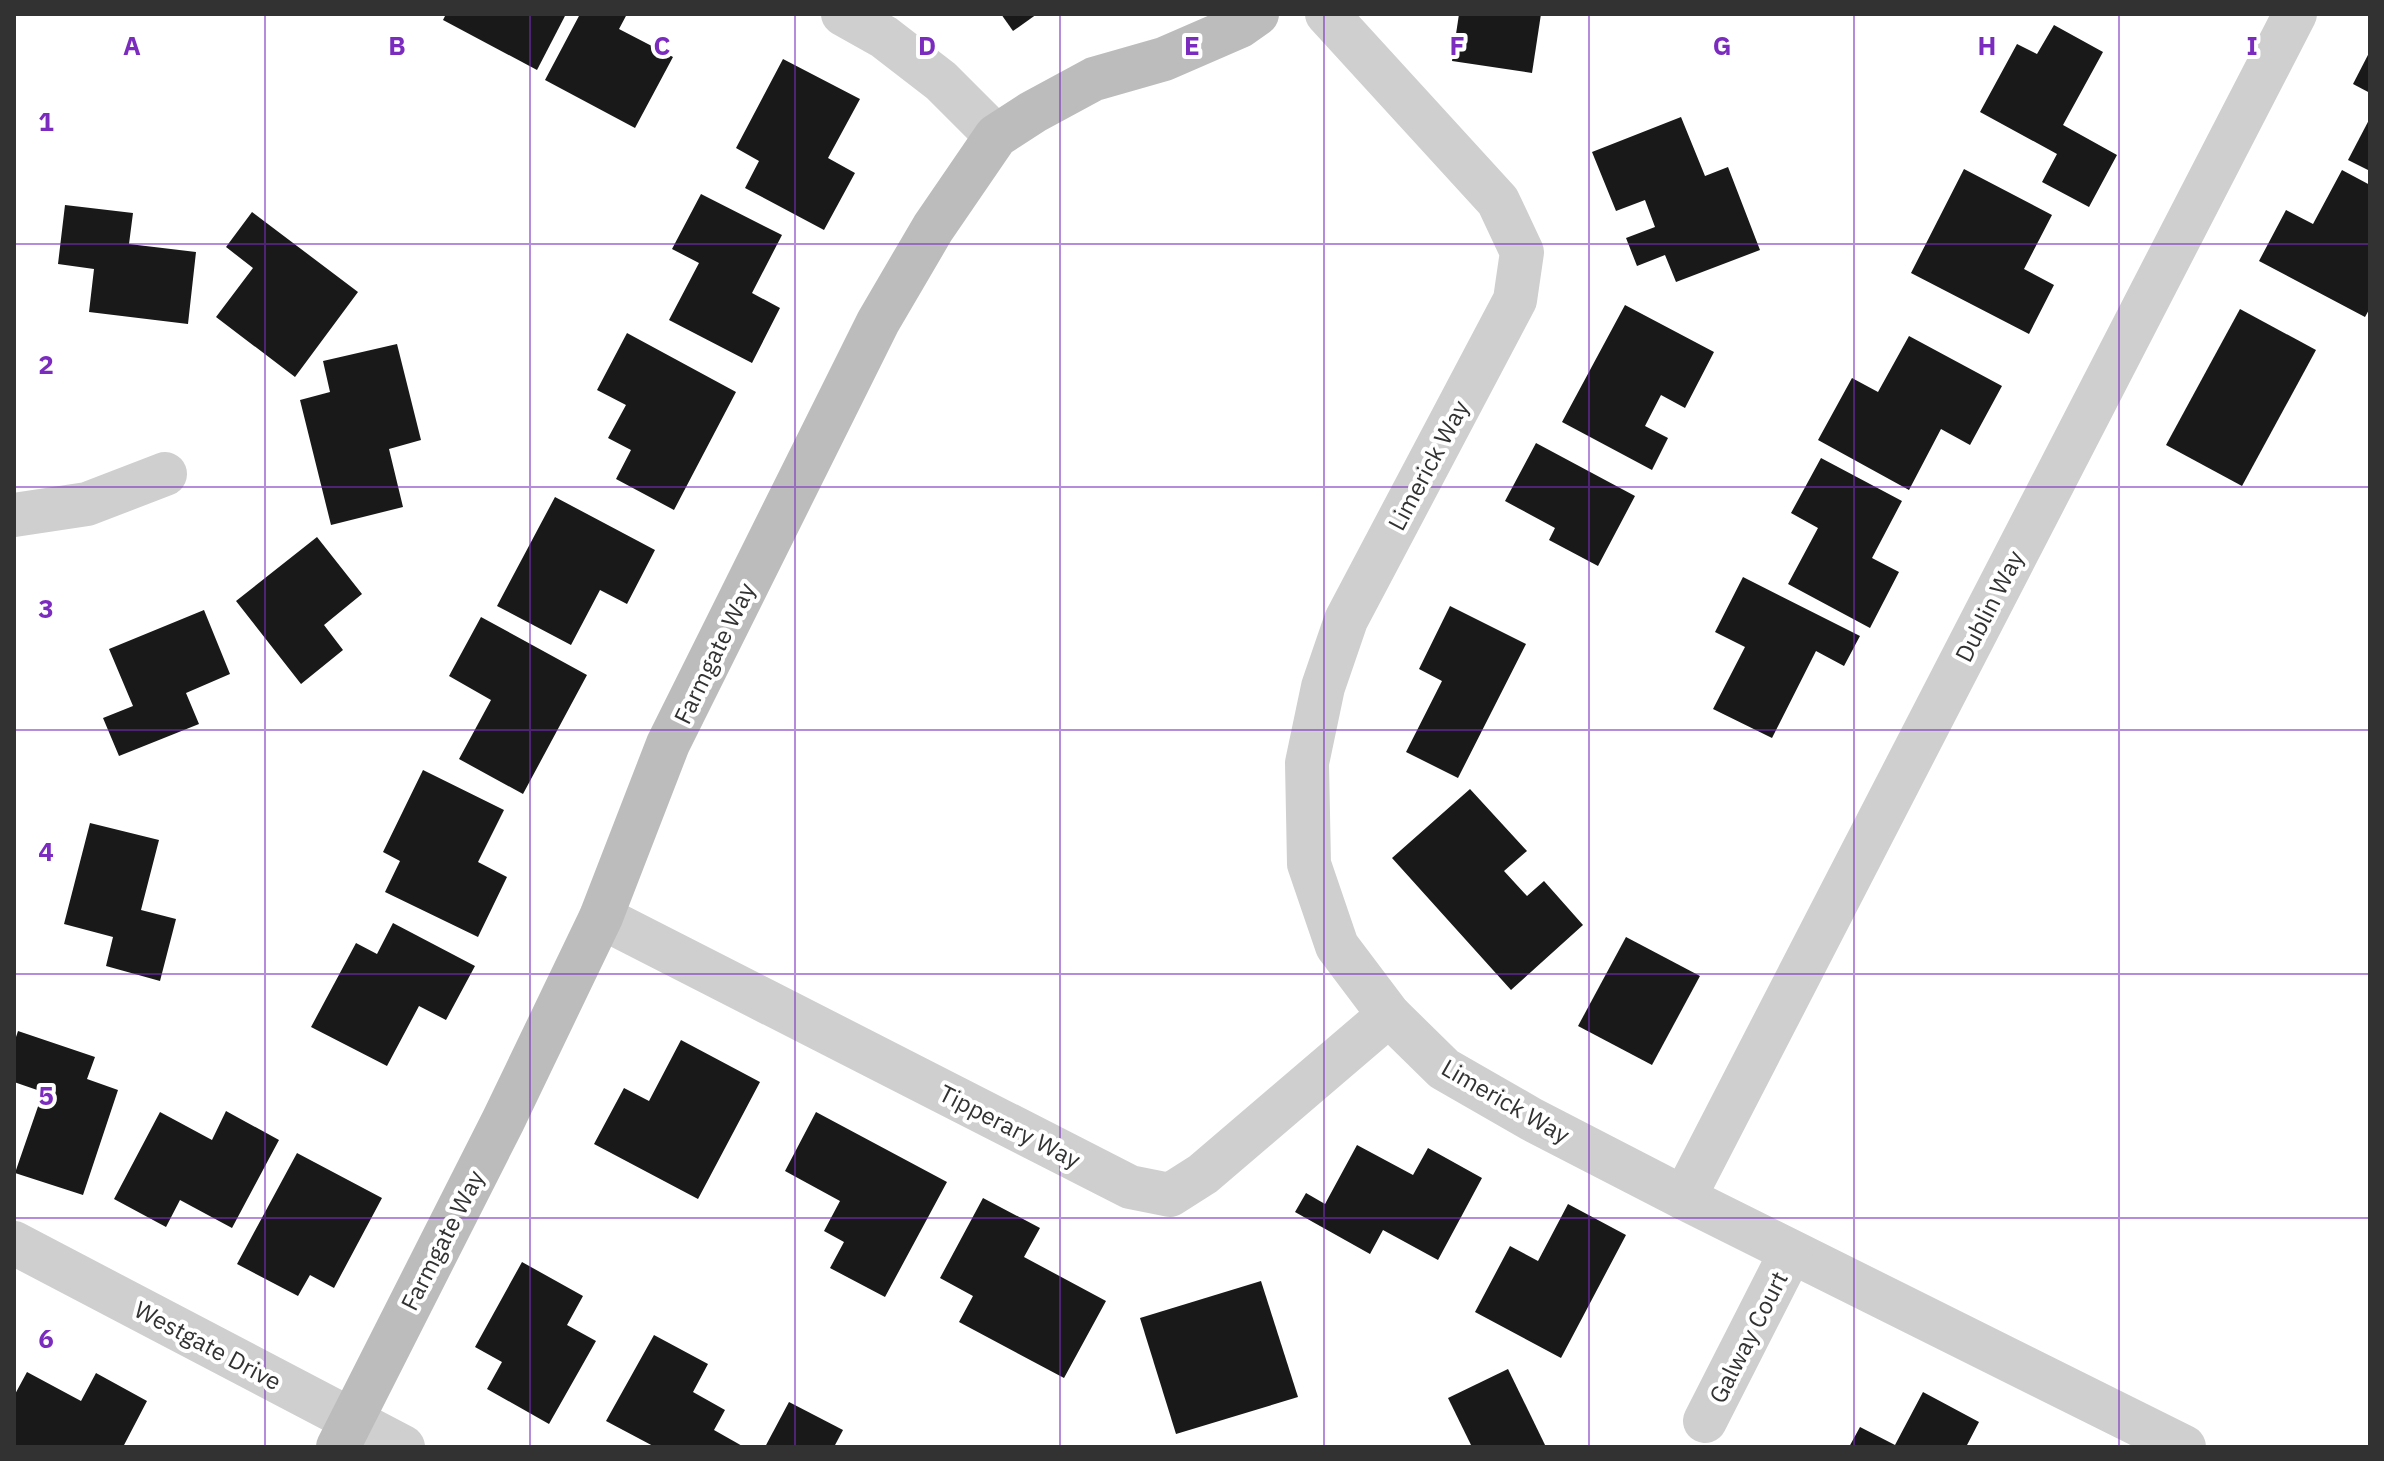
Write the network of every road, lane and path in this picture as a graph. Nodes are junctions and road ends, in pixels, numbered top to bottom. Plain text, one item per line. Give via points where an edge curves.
1 (843, 14) edge
2 (1257, 14) edge
3 (1327, 14) edge
4 (2295, 14) edge
5 (996, 136) junction
6 (165, 474) dead end
7 (14, 515) edge
8 (601, 917) junction
9 (1389, 1015) junction
10 (1684, 1198) junction
11 (14, 1243) edge
12 (1791, 1252) junction
13 (1705, 1421) dead end
14 (344, 1433) edge
15 (403, 1447) edge
16 (2184, 1447) edge

1 - 5 street via 884,37 941,81
2 - 5 street, Farmgate Way via 1164,59 1094,79
3 - 9 street, Limerick Way via 1498,201 1522,252 1515,300 1346,620 1323,687 1307,763 1309,864 1337,946
4 - 10 street, Dublin Way
5 - 8 street, Farmgate Way via 878,322 668,744
6 - 7 street via 87,504
8 - 9 street, Tipperary Way via 1130,1187 1170,1195 1203,1174
8 - 14 street, Farmgate Way
9 - 10 street, Limerick Way via 1444,1069
10 - 12 street, Limerick Way
11 - 14 street, Westgate Drive
12 - 13 street, Galway Court
12 - 16 street, Limerick Way
14 - 15 street, Westgate Drive

